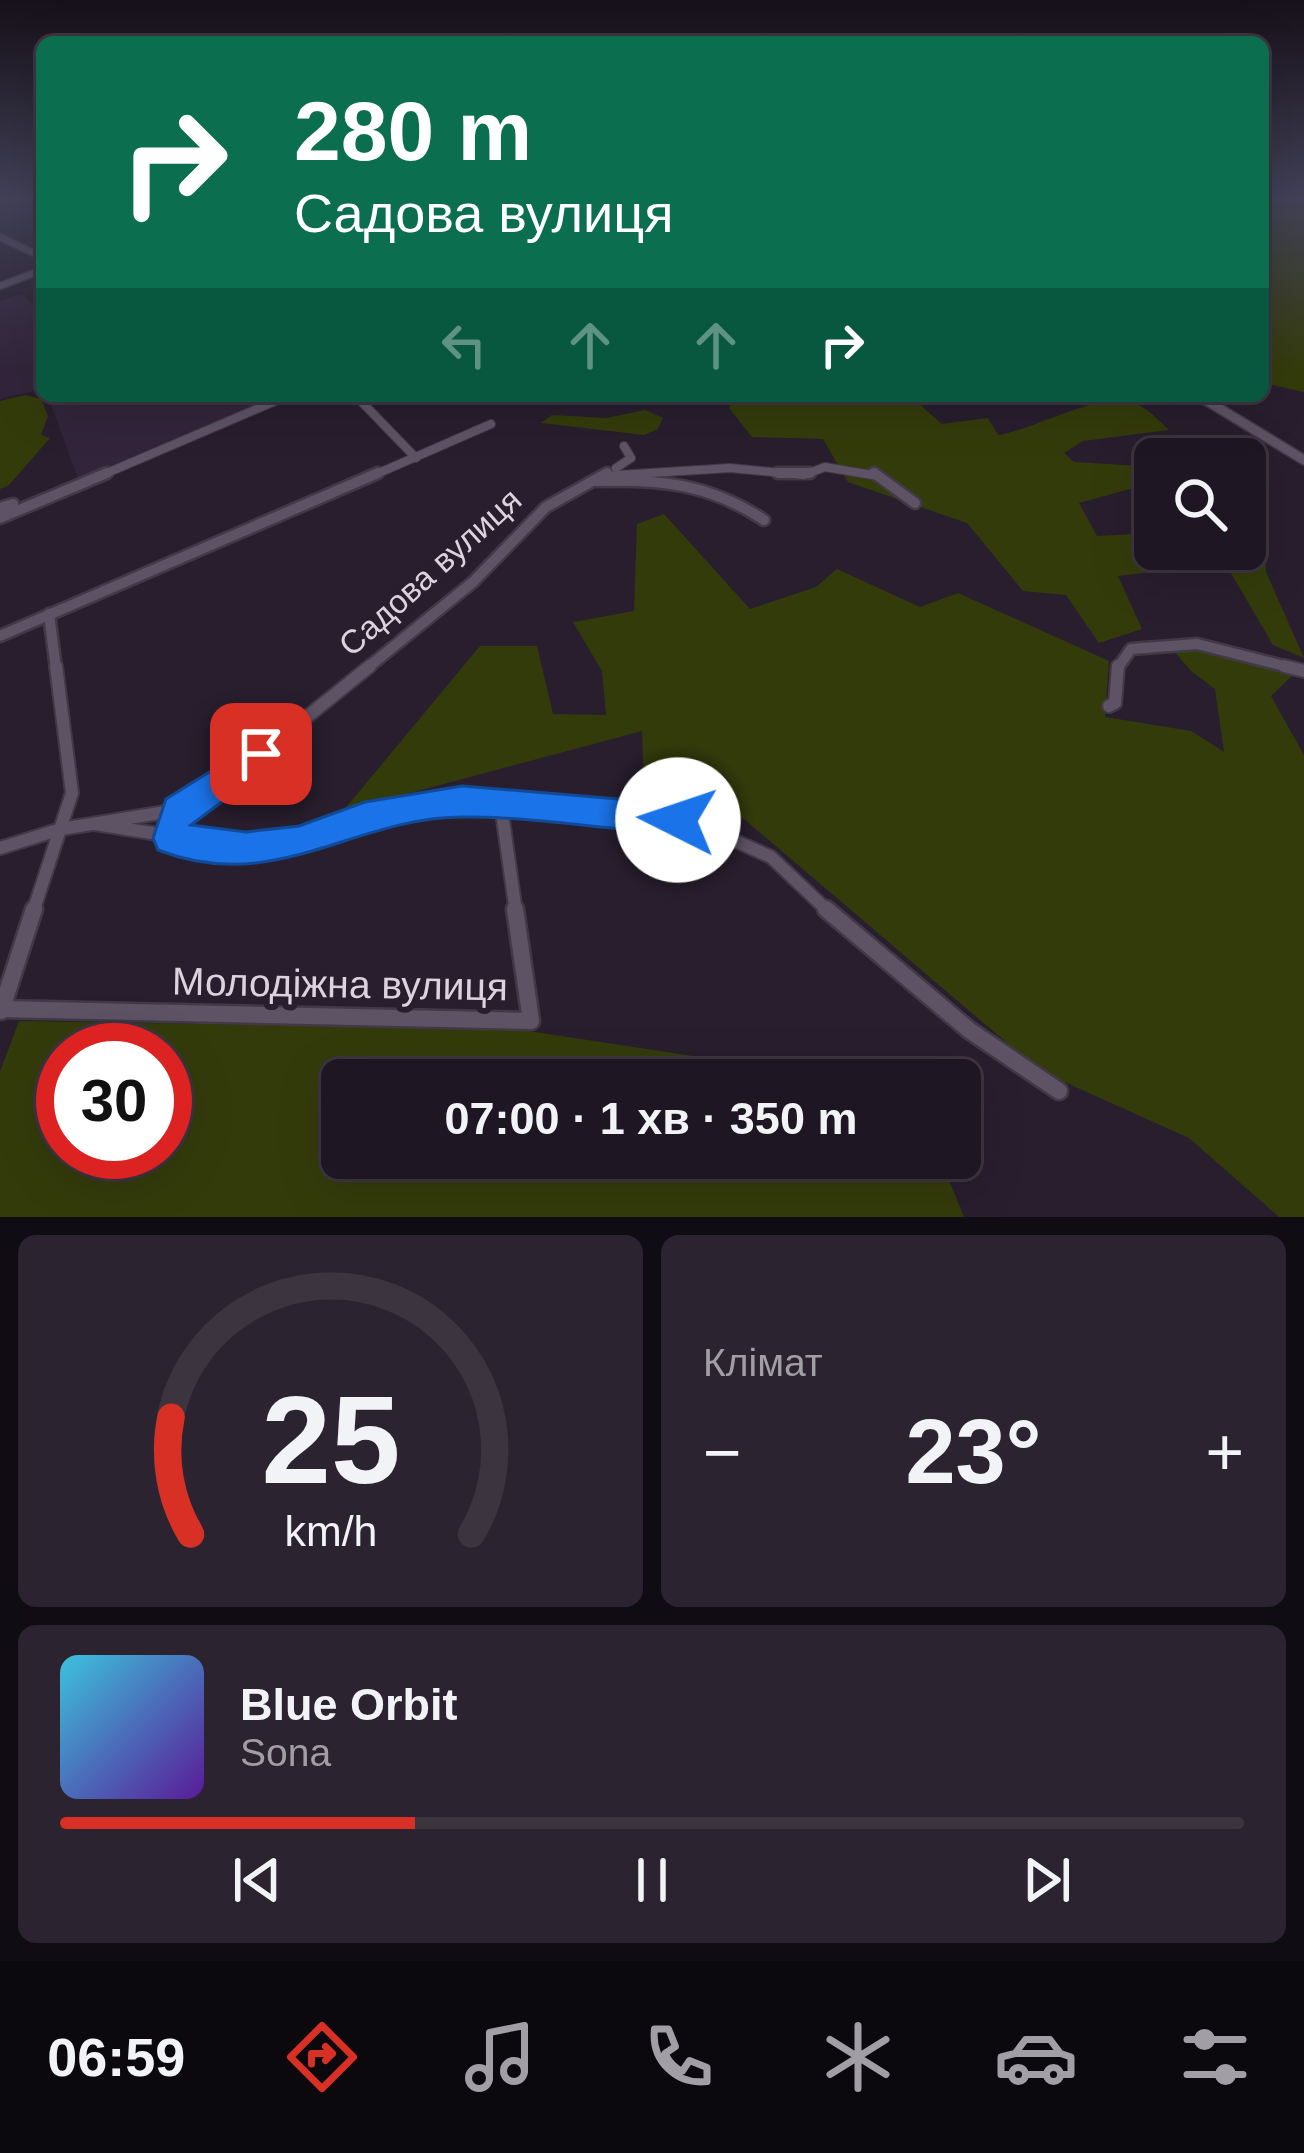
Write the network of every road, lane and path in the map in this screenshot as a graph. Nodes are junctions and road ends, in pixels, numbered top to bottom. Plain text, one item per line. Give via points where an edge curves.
1 (36, 272) edge
2 (0, 286) edge
3 (273, 402) edge
4 (362, 402) edge
5 (1209, 402) edge
6 (491, 424) dead end
7 (624, 446) dead end
8 (416, 458) junction
9 (1304, 460) edge
10 (608, 472) junction
11 (587, 481) junction
12 (915, 502) dead end
13 (13, 503) dead end
14 (0, 508) edge
15 (0, 518) edge
16 (764, 520) dead end
17 (49, 614) junction
18 (0, 636) edge
19 (1304, 671) edge
20 (1109, 706) dead end
21 (501, 806) junction
22 (178, 810) junction
23 (95, 824) junction
24 (61, 829) junction
25 (170, 838) junction
26 (0, 848) edge
27 (1, 1012) edge
28 (1060, 1090) dead end

1 - 2 street
3 - 15 street
4 - 8 street
5 - 9 street
6 - 8 street
7 - 10 street via 631,458
8 - 17 street
10 - 11 street, Садова вулиця
10 - 12 street via 804,475 825,467 873,472
11 - 16 street via 709,487
11 - 22 street, Садова вулиця via 261,754
13 - 14 street
17 - 18 street
17 - 24 street via 72,793
19 - 20 street via 1197,644 1131,649 1117,668
21 - 25 street via 462,801 246,848
21 - 27 street, Молодіжна вулиця via 531,1021
21 - 28 street via 691,821 771,857 879,958
22 - 23 street, Садова вулиця
22 - 25 street
23 - 24 street, Садова вулиця
23 - 25 street
24 - 26 street, Садова вулиця
24 - 27 street

